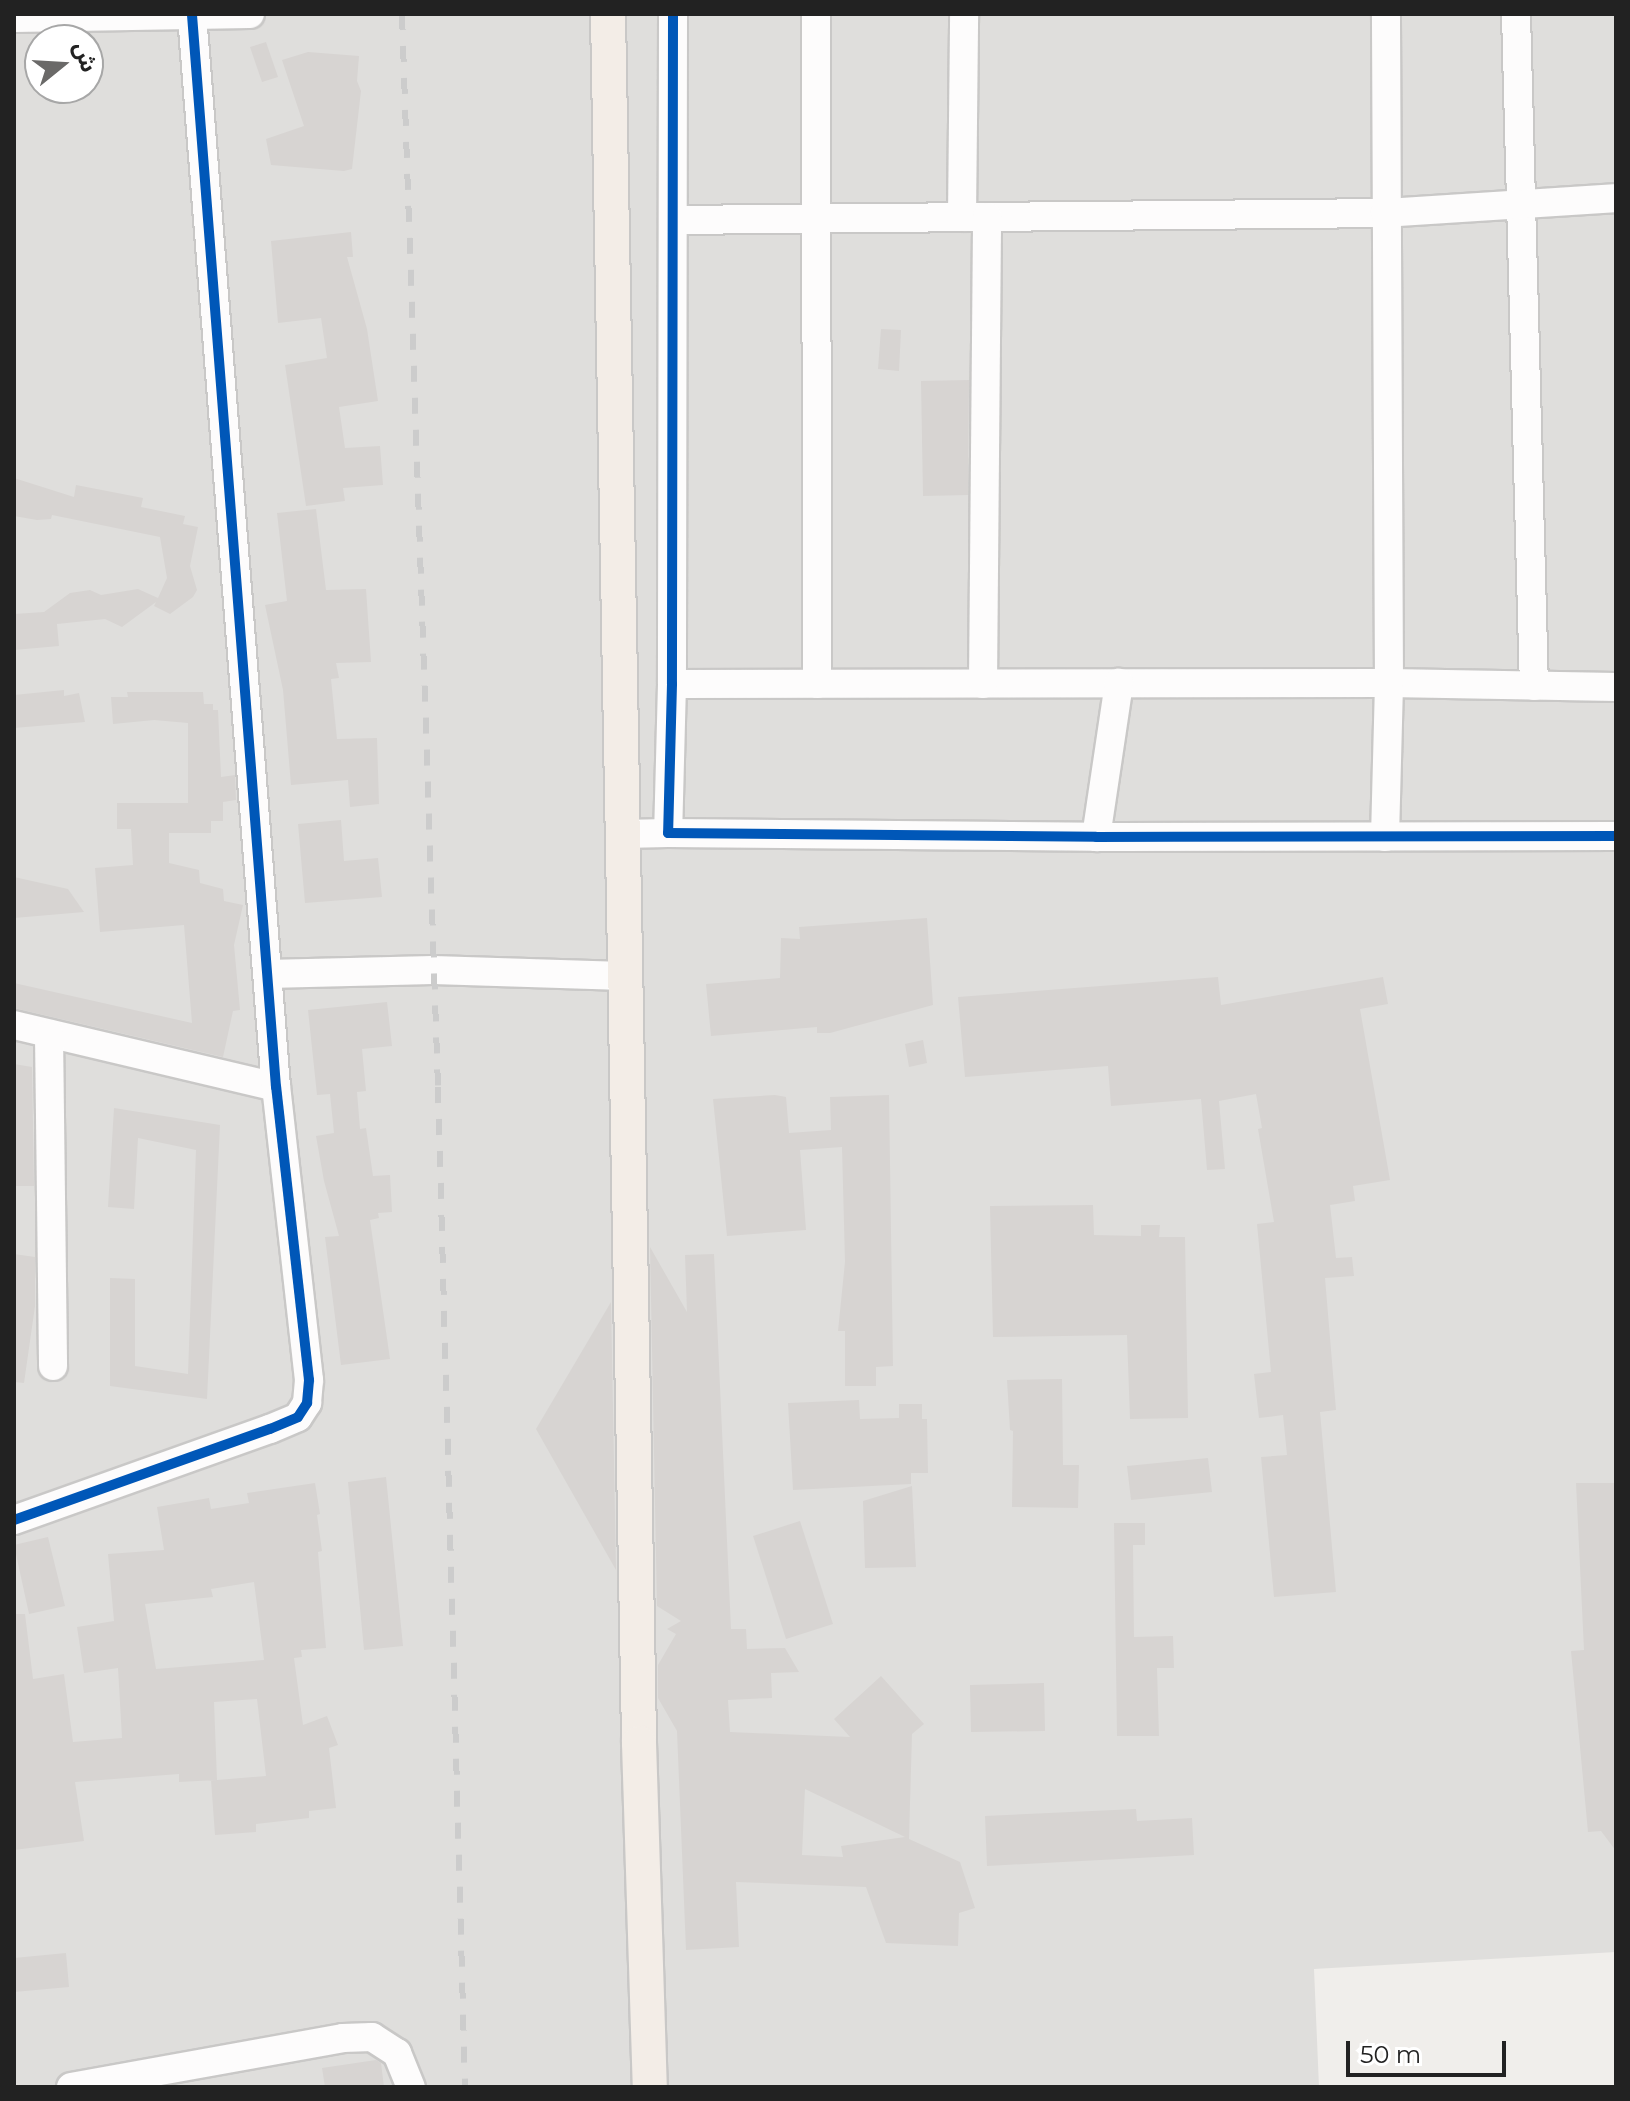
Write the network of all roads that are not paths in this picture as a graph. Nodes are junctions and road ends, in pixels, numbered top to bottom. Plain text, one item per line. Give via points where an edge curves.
1 (192, 14) edge
2 (250, 14) edge
3 (608, 14) edge
4 (673, 14) edge
5 (816, 14) edge
6 (964, 14) edge
7 (1386, 14) edge
8 (1516, 14) edge
9 (14, 18) edge
10 (1616, 198) edge
11 (1523, 204) junction
12 (1385, 213) junction
13 (974, 217) junction
14 (818, 218) junction
15 (673, 220) junction
16 (1119, 683) junction
17 (1389, 683) junction
18 (672, 684) junction
19 (817, 684) junction
20 (983, 684) junction
21 (1534, 686) junction
22 (1616, 687) edge
23 (668, 833) junction
24 (622, 834) junction
25 (1616, 836) edge
26 (1096, 837) junction
27 (1385, 837) junction
28 (267, 974) junction
29 (624, 976) junction
30 (14, 1025) edge
31 (49, 1034) junction
32 (276, 1087) junction
33 (53, 1366) dead end
34 (14, 1520) edge
35 (71, 2087) edge
36 (411, 2087) edge
37 (650, 2087) edge

1 - 2 street
1 - 9 street
1 - 28 street
3 - 24 main road
4 - 15 street
5 - 14 street
6 - 13 street
7 - 12 street
8 - 11 street
10 - 11 street
11 - 12 street
11 - 21 street
12 - 13 street
12 - 17 street
13 - 14 street
13 - 20 street
14 - 15 street
14 - 19 street
15 - 18 street
16 - 17 street
16 - 20 street
16 - 26 street
17 - 21 street
17 - 27 street
18 - 19 street
18 - 23 street
19 - 20 street
21 - 22 street
23 - 24 street
23 - 26 street
24 - 29 main road
25 - 27 street
26 - 27 street
28 - 29 street via 433,970
28 - 32 street
29 - 37 main road
30 - 31 street
31 - 32 street
31 - 33 street
32 - 34 street via 309,1380 307,1403 298,1417 270,1429
35 - 36 street via 372,2037 397,2053

